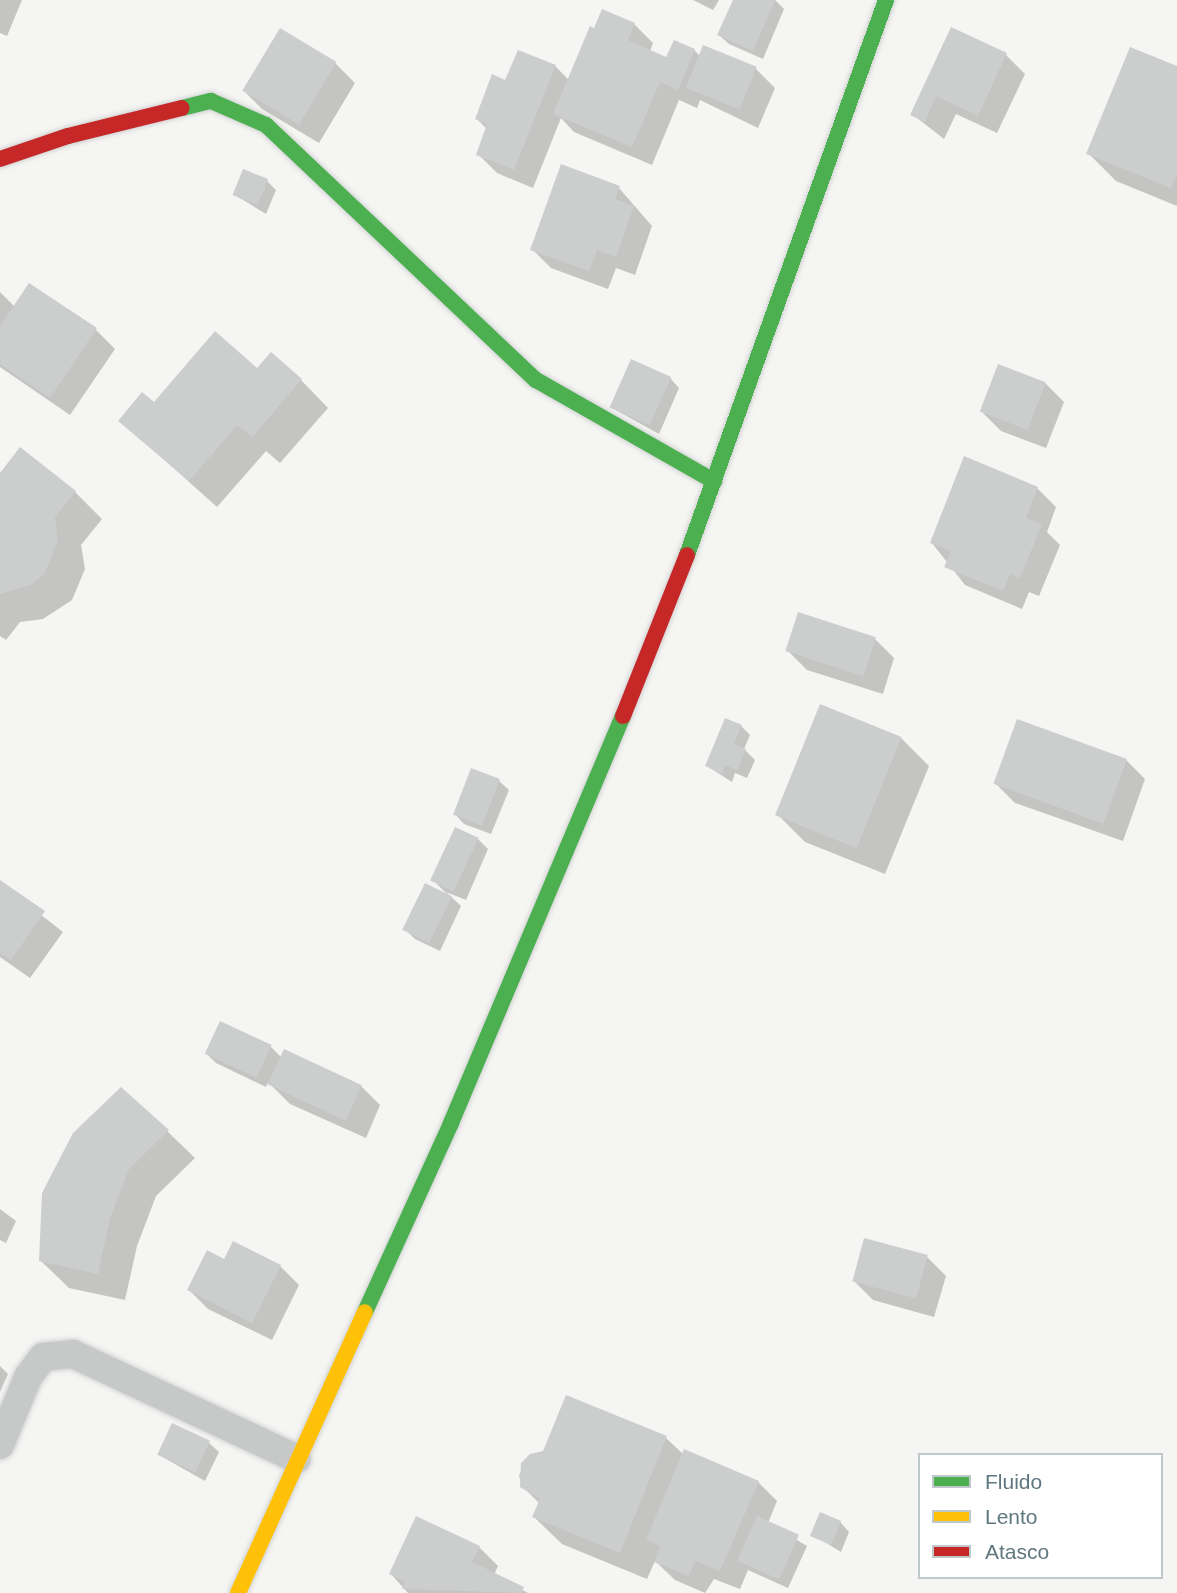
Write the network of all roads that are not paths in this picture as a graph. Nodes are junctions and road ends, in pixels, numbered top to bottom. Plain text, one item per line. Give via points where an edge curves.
1 (886, 0) edge
2 (0, 159) edge
3 (714, 481) junction
4 (0, 1445) edge
5 (297, 1459) junction
6 (238, 1593) edge

1 - 3 street
2 - 3 street via 68,136 211,101 266,125 536,380
3 - 5 street via 665,617 451,1122
4 - 5 lane via 28,1377 43,1357 73,1353
5 - 6 street

